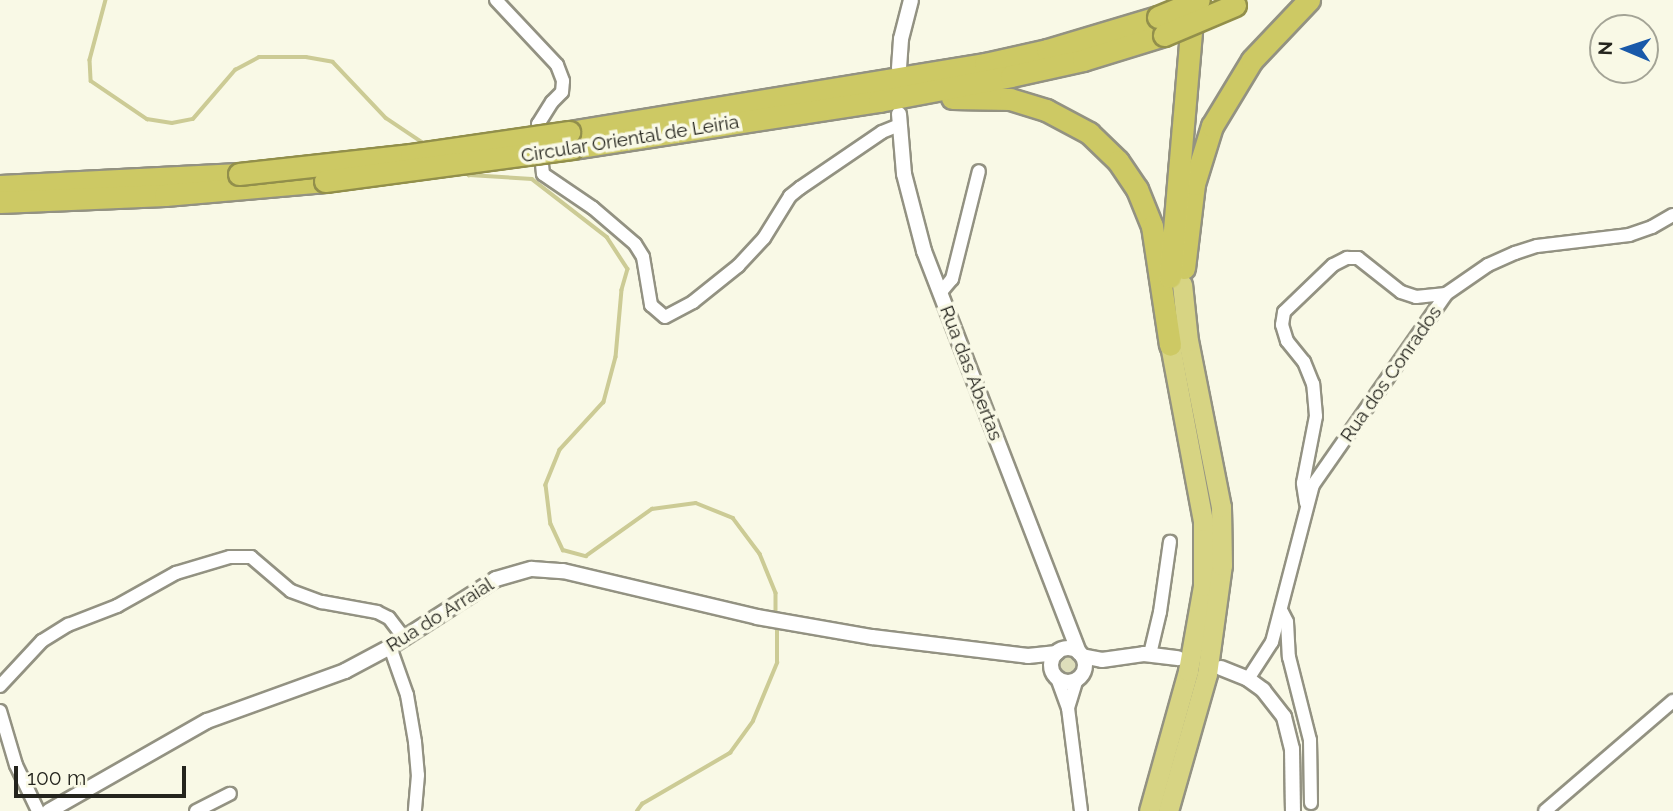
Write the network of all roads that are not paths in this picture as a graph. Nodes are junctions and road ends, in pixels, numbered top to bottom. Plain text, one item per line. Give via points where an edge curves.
1 (496, 0) edge
2 (911, 0) edge
3 (1196, 0) edge
4 (1205, 0) edge
5 (1308, 0) edge
6 (1241, 3) edge
7 (1161, 26) junction
8 (899, 68) dead end
9 (879, 101) junction
10 (899, 119) joint
11 (571, 140) junction
12 (979, 171) dead end
13 (239, 182) junction
14 (0, 186) edge
15 (0, 202) edge
16 (1673, 215) edge
17 (1182, 284) junction
18 (941, 292) junction
19 (1446, 294) junction
20 (1170, 345) junction
21 (1306, 503) junction
22 (1170, 542) dead end
23 (1281, 610) junction
24 (1069, 626) junction
25 (404, 638) junction
26 (390, 647) junction
27 (1060, 651) junction
28 (1150, 654) junction
29 (1028, 656) junction
30 (1178, 658) dead end
31 (1081, 664) junction
32 (1221, 668) dead end
33 (1055, 676) junction
34 (1248, 679) junction
35 (0, 686) edge
36 (1673, 701) edge
37 (1068, 708) junction
38 (0, 711) edge
39 (230, 794) dead end
40 (1311, 803) dead end
41 (52, 810) edge
42 (38, 811) edge
43 (196, 811) edge
44 (415, 811) edge
45 (1081, 811) edge
46 (1149, 811) edge
47 (1168, 811) edge
48 (1293, 811) edge
49 (1545, 811) edge

1 - 10 street via 557,65 563,81 562,92 538,124 543,174 635,244 643,257 651,305 665,317 693,302 738,266 764,238 790,196
2 - 8 street
3 - 7 highway, Circular Oriental de Leiria, bridge
3 - 20 highway via 1173,214
4 - 17 highway via 1180,256
5 - 17 highway via 1251,60 1212,126 1194,184
6 - 7 highway, Circular Oriental de Leiria, bridge
7 - 9 highway, Circular Oriental de Leiria via 1043,69
7 - 11 highway, Circular Oriental de Leiria via 985,64
9 - 11 highway, Circular Oriental de Leiria
9 - 20 highway via 1010,99 1057,114 1089,133 1118,161 1146,207
10 - 18 street, Rua das Abertas via 902,166 912,211
11 - 13 highway, Circular Oriental de Leiria, bridge via 411,155
12 - 18 street via 952,279
13 - 14 highway, Circular Oriental de Leiria
13 - 15 highway, Circular Oriental de Leiria
16 - 19 street, Rua dos Conrados via 1652,228 1629,234 1515,253
17 - 47 highway via 1188,341 1221,507 1222,565 1207,674
18 - 24 street, Rua das Abertas
19 - 21 street, Rua dos Conrados via 1313,485
19 - 21 street via 1416,297 1401,292 1358,258 1348,258 1333,265 1284,312 1287,341 1304,362 1313,384 1316,416 1303,483
20 - 46 highway via 1203,521 1203,586 1195,644
21 - 23 street, Rua dos Conrados
22 - 28 street
23 - 34 street, Rua dos Conrados via 1272,642
23 - 40 street via 1310,740
24 - 27 street
24 - 31 street, Rua das Abertas
25 - 26 street, Rua do Arraial
25 - 29 street, Rua do Arraial via 496,579 532,569 563,571 785,622
25 - 35 street via 377,612 291,591 251,557 230,557 176,573 117,606 68,625 42,641
26 - 41 street, Rua do Arraial via 326,680 207,722
26 - 44 street via 407,695 415,742
27 - 29 street, Rua do Arraial
27 - 31 street
27 - 33 street via 1051,664
28 - 30 street
28 - 31 street
29 - 33 street, Rua do Arraial
31 - 33 street via 1066,682
31 - 37 street
32 - 34 street
33 - 37 street
34 - 48 street via 1270,697 1287,723 1293,749
36 - 49 street
37 - 45 street
38 - 42 street via 16,765
39 - 43 street

